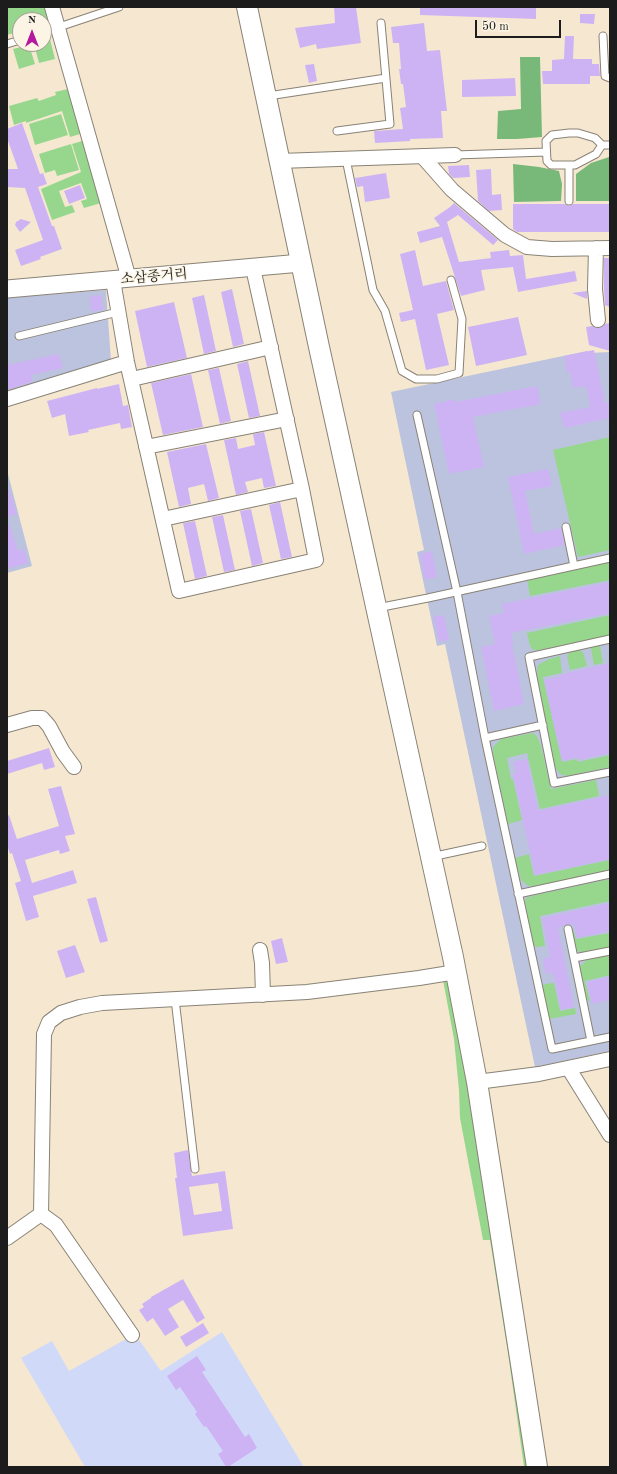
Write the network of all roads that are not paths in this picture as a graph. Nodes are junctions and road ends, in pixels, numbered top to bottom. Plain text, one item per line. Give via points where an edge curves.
1 (52, 7) edge
2 (119, 7) edge
3 (247, 7) edge
4 (381, 24) dead end
5 (58, 27) junction
6 (52, 29) edge
7 (604, 36) dead end
8 (386, 78) junction
9 (610, 78) edge
10 (266, 97) junction
11 (336, 131) dead end
12 (602, 145) junction
13 (610, 145) edge
14 (546, 152) junction
15 (456, 155) joint
16 (422, 156) junction
17 (346, 159) junction
18 (279, 162) junction
19 (569, 165) junction
20 (569, 201) dead end
21 (596, 248) junction
22 (610, 248) edge
23 (301, 263) junction
24 (253, 268) junction
25 (121, 279) junction
26 (452, 280) dead end
27 (7, 289) edge
28 (118, 312) junction
29 (598, 320) dead end
30 (20, 336) dead end
31 (271, 347) junction
32 (127, 362) junction
33 (132, 379) junction
34 (7, 399) edge
35 (417, 415) dead end
36 (287, 419) junction
37 (146, 447) junction
38 (302, 489) junction
39 (163, 518) junction
40 (566, 527) dead end
41 (610, 558) edge
42 (574, 566) junction
43 (456, 592) junction
44 (376, 608) junction
45 (610, 639) edge
46 (7, 725) edge
47 (543, 725) junction
48 (485, 738) junction
49 (74, 768) dead end
50 (610, 772) edge
51 (482, 846) dead end
52 (431, 857) junction
53 (610, 874) edge
54 (518, 894) junction
55 (568, 929) dead end
56 (260, 950) dead end
57 (610, 950) edge
58 (574, 958) junction
59 (456, 972) junction
60 (263, 995) junction
61 (175, 999) junction
62 (610, 1037) edge
63 (591, 1041) junction
64 (610, 1059) edge
65 (569, 1069) junction
66 (478, 1082) junction
67 (610, 1135) edge
68 (195, 1169) dead end
69 (42, 1214) junction
70 (7, 1238) edge
71 (132, 1335) dead end
72 (537, 1467) edge

1 - 5 street
2 - 5 lane
3 - 10 main road
4 - 8 lane
5 - 6 lane
5 - 25 street
7 - 9 lane via 605,76
8 - 10 lane
8 - 11 lane via 390,124
10 - 18 main road
12 - 13 lane
12 - 14 lane via 595,138 578,134 552,135 546,141
12 - 19 lane via 596,154 575,165
14 - 15 lane
14 - 19 lane via 547,162 551,165
15 - 16 street
16 - 17 street
16 - 21 street via 452,190 505,235 527,247
17 - 18 street
17 - 26 lane via 373,290 385,311 402,371 416,379 437,379 459,373 462,319
18 - 23 main road
19 - 20 lane
21 - 22 street
21 - 29 street via 595,289
23 - 24 street, 소삼종거리
23 - 44 main road
24 - 25 street, 소삼종거리
24 - 31 street
25 - 27 street, 소삼종거리
25 - 28 street
28 - 30 lane
28 - 32 street
31 - 33 street
31 - 36 street
32 - 33 street
32 - 34 street
33 - 37 street
35 - 43 lane
36 - 37 street
36 - 38 street
37 - 39 street
38 - 39 street
38 - 39 street via 316,560 179,591
40 - 42 lane
41 - 42 lane
42 - 43 lane
43 - 44 lane
43 - 48 lane
44 - 52 main road
45 - 47 lane via 529,656
46 - 49 street via 42,718
47 - 48 lane
47 - 50 lane via 554,783
48 - 54 lane
51 - 52 lane
52 - 59 main road
53 - 54 lane
54 - 63 lane via 552,1049
55 - 58 lane
56 - 60 street
57 - 58 lane
58 - 63 lane
59 - 60 street via 307,992
59 - 66 main road
60 - 61 street
61 - 68 lane
61 - 69 street via 128,1000 87,1006 61,1013 49,1022 44,1034
62 - 63 lane
64 - 65 street
65 - 66 street
65 - 67 street
66 - 72 main road
69 - 70 street
69 - 71 street via 56,1225

